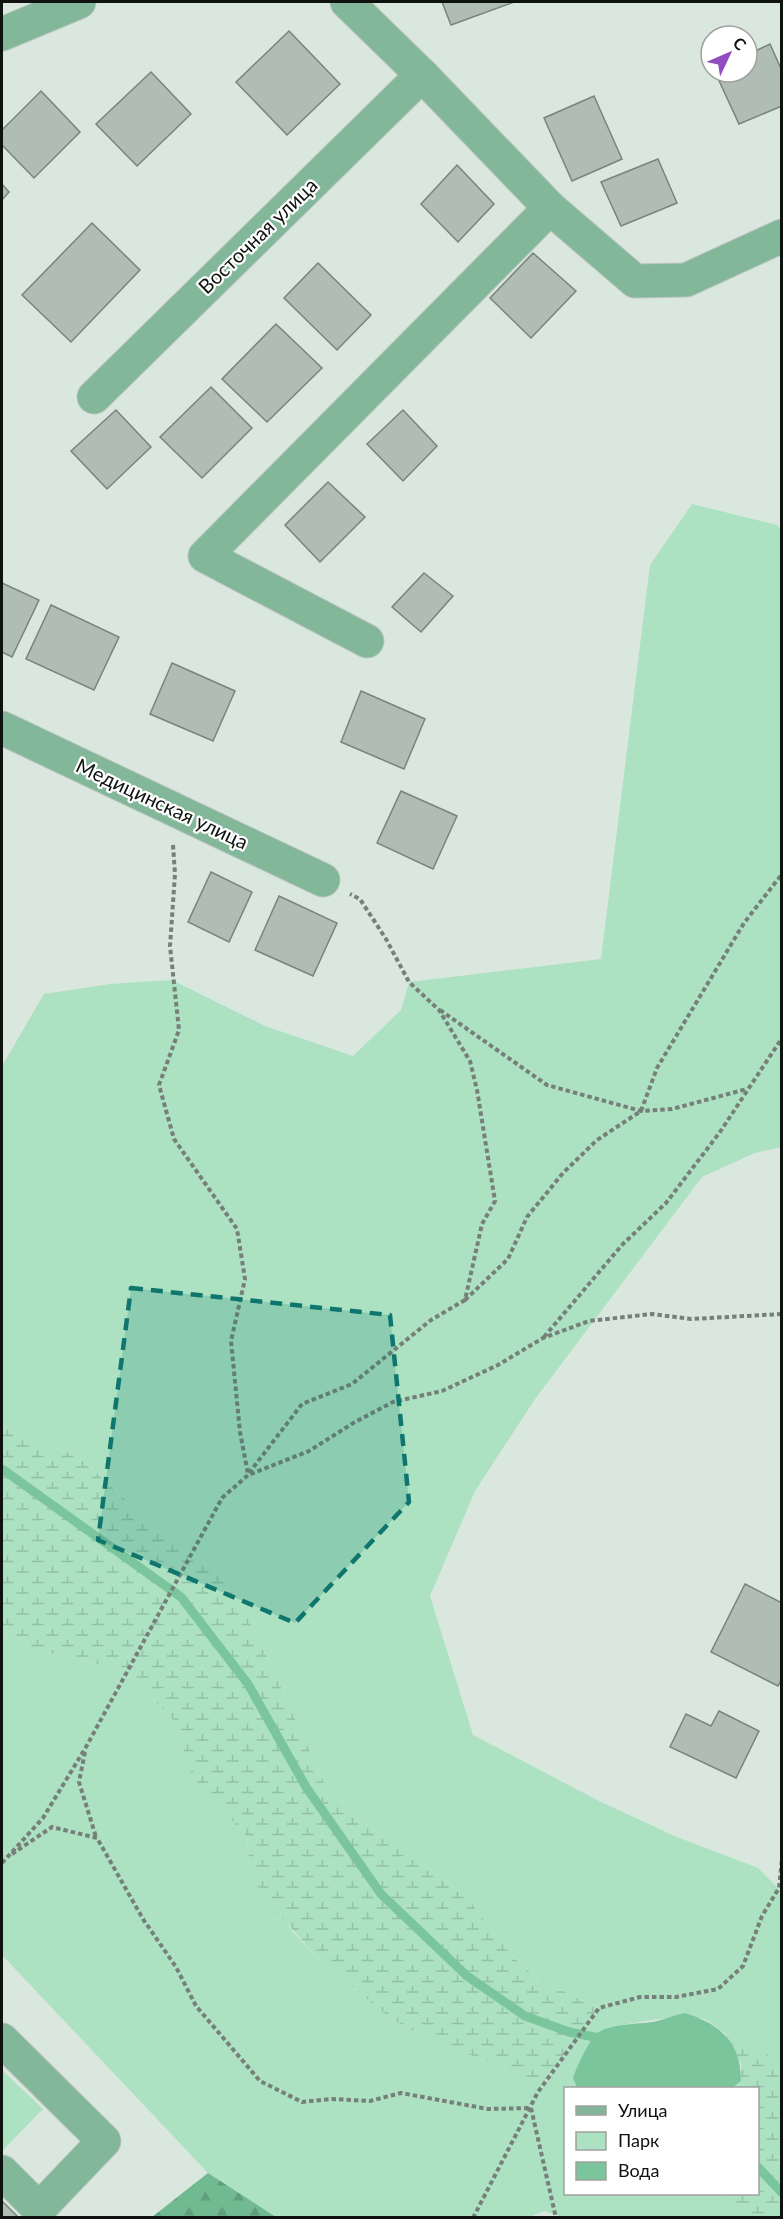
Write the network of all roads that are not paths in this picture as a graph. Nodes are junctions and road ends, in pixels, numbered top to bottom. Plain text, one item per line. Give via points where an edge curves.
1 (79, 2) edge
2 (347, 2) edge
3 (2, 34) edge
4 (422, 75) junction
5 (550, 208) junction
6 (782, 236) edge
7 (94, 397) dead end
8 (367, 641) dead end
9 (2, 728) edge
10 (322, 880) road end
11 (2, 2040) edge
12 (2, 2172) edge

1 - 3 street
2 - 4 street
4 - 5 street
4 - 7 street, Восточная улица
5 - 6 street via 636,281 686,280
5 - 8 street via 205,556
9 - 10 street, Медицинская улица
11 - 12 street via 104,2141 39,2209

